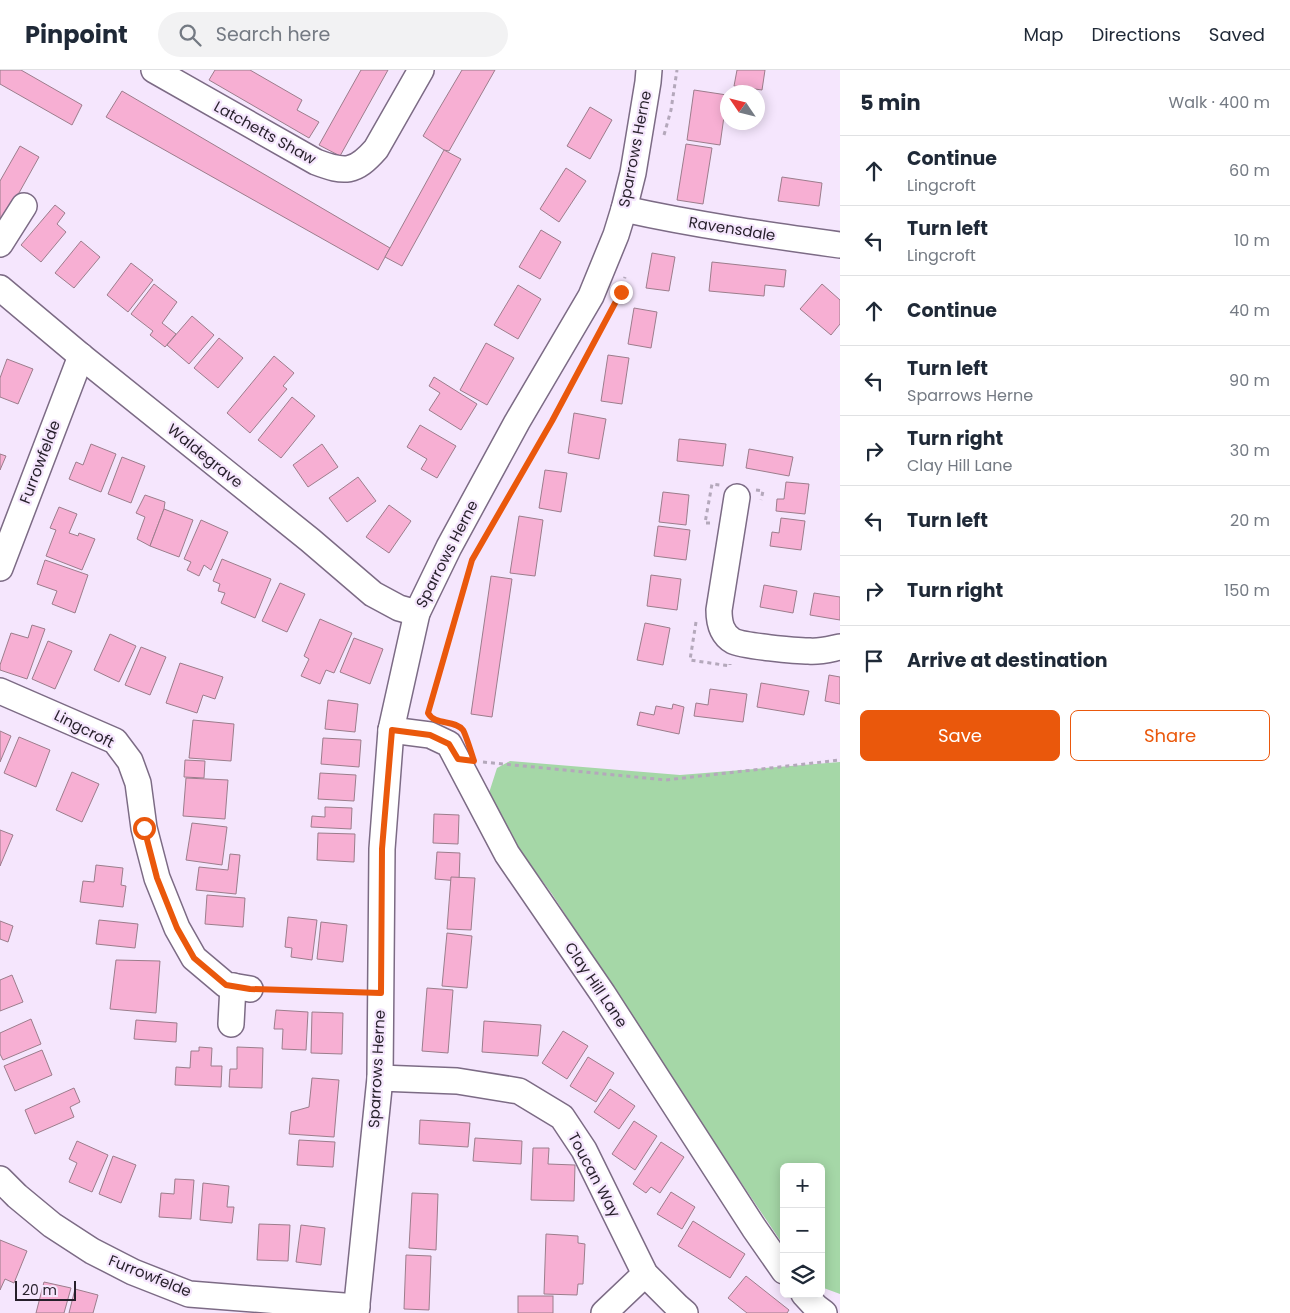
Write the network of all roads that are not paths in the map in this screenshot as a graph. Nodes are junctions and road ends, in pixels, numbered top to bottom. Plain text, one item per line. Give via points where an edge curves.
1 (154, 70) edge
2 (421, 70) edge
3 (649, 70) edge
4 (24, 206) dead end
5 (624, 209) junction
6 (0, 244) edge
7 (840, 245) edge
8 (0, 288) edge
9 (81, 356) junction
10 (737, 498) dead end
11 (0, 568) edge
12 (417, 613) junction
13 (840, 647) edge
14 (0, 691) edge
15 (392, 730) junction
16 (231, 1024) dead end
17 (380, 1078) junction
18 (0, 1179) edge
19 (780, 1265) edge
20 (645, 1274) junction
21 (808, 1298) edge
22 (356, 1310) edge
23 (604, 1313) edge
24 (685, 1313) edge
25 (824, 1313) edge

1 - 2 street, Latchetts Shaw via 316,162 343,170 358,167 376,149
3 - 5 street, Sparrows Herne
4 - 6 street
5 - 7 street, Ravensdale
5 - 12 street, Sparrows Herne via 591,296 449,547
8 - 9 street, Waldegrave
9 - 11 street, Furrowfelde
9 - 12 street, Waldegrave via 373,594 399,608
10 - 13 street via 719,610 725,634 733,641 772,648 809,652
12 - 15 street, Sparrows Herne
14 - 16 street, Lingcroft via 115,741 130,761 138,783 144,828 157,878 177,928 194,958 226,985 242,988
15 - 17 street, Sparrows Herne via 382,849
15 - 19 street, Clay Hill Lane via 430,735 449,744 507,854 603,994
17 - 20 street, Toucan Way via 456,1081 519,1091 562,1117 584,1150
17 - 22 street, Sparrows Herne
18 - 22 street, Furrowfelde via 52,1225 92,1251 133,1272 189,1294
20 - 23 street
20 - 24 street, Toucan Way
21 - 25 street

